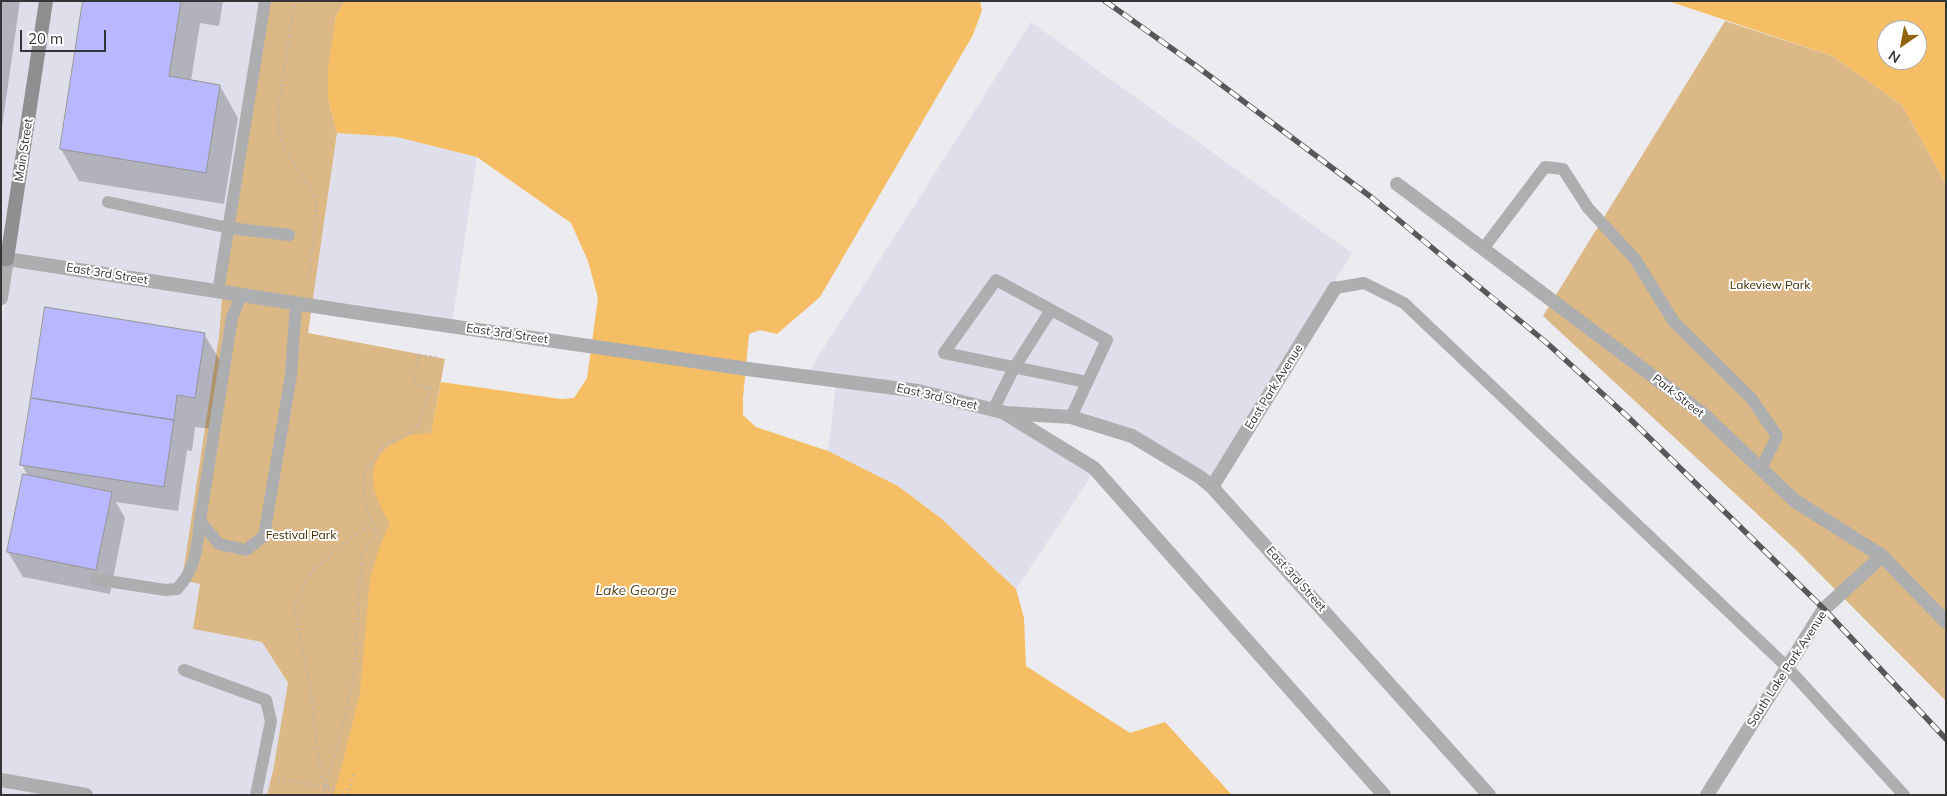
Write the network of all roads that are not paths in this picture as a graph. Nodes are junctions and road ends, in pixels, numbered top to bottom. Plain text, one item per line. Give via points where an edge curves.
1 (46, 1) edge
2 (265, 1) edge
3 (1397, 184) dead end
4 (108, 202) dead end
5 (228, 228) junction
6 (289, 235) dead end
7 (1483, 249) junction
8 (4, 258) edge
9 (1334, 288) joint
10 (218, 292) junction
11 (241, 295) junction
12 (1, 298) edge
13 (301, 304) junction
14 (1051, 310) junction
15 (1014, 368) junction
16 (1087, 382) junction
17 (999, 412) junction
18 (1071, 417) junction
19 (1761, 469) junction
20 (1212, 487) junction
21 (200, 521) junction
22 (1882, 556) junction
23 (95, 579) dead end
24 (1946, 622) edge
25 (1787, 667) junction
26 (184, 670) dead end
27 (1, 780) edge
28 (86, 795) edge
29 (256, 795) edge
30 (1384, 795) edge
31 (1489, 795) edge
32 (1707, 795) edge
33 (1904, 795) edge

1 - 8 main road, Main Street
2 - 5 lane
3 - 7 street, Park Street
4 - 5 lane
5 - 6 lane
5 - 10 lane
7 - 19 street, Park Street via 1703,414
7 - 19 lane via 1545,167 1563,169 1588,208 1635,259 1674,322 1751,398 1777,436
8 - 10 street, East 3rd Street
8 - 12 street, Main Street
9 - 20 street, East Park Avenue
9 - 25 lane via 1364,283 1404,303
10 - 11 street, East 3rd Street
11 - 13 street, East 3rd Street
11 - 21 lane via 232,318
13 - 17 street, East 3rd Street via 918,391
13 - 21 lane via 264,536 246,550 219,544
14 - 15 lane
14 - 15 lane via 996,280 944,353
14 - 16 lane via 1107,340
15 - 16 lane
15 - 17 lane
16 - 18 lane
17 - 18 street, East 3rd Street
17 - 30 street, East 3rd Street via 1094,468
18 - 20 street, East 3rd Street via 1132,436
19 - 22 street, Park Street via 1795,501
20 - 31 street, East 3rd Street
21 - 23 lane via 192,568 177,589
22 - 24 street, Park Street
22 - 25 street, South Lake Park Avenue via 1824,609
25 - 32 street, South Lake Park Avenue
25 - 33 lane
26 - 29 lane via 266,700 271,721
27 - 28 street

